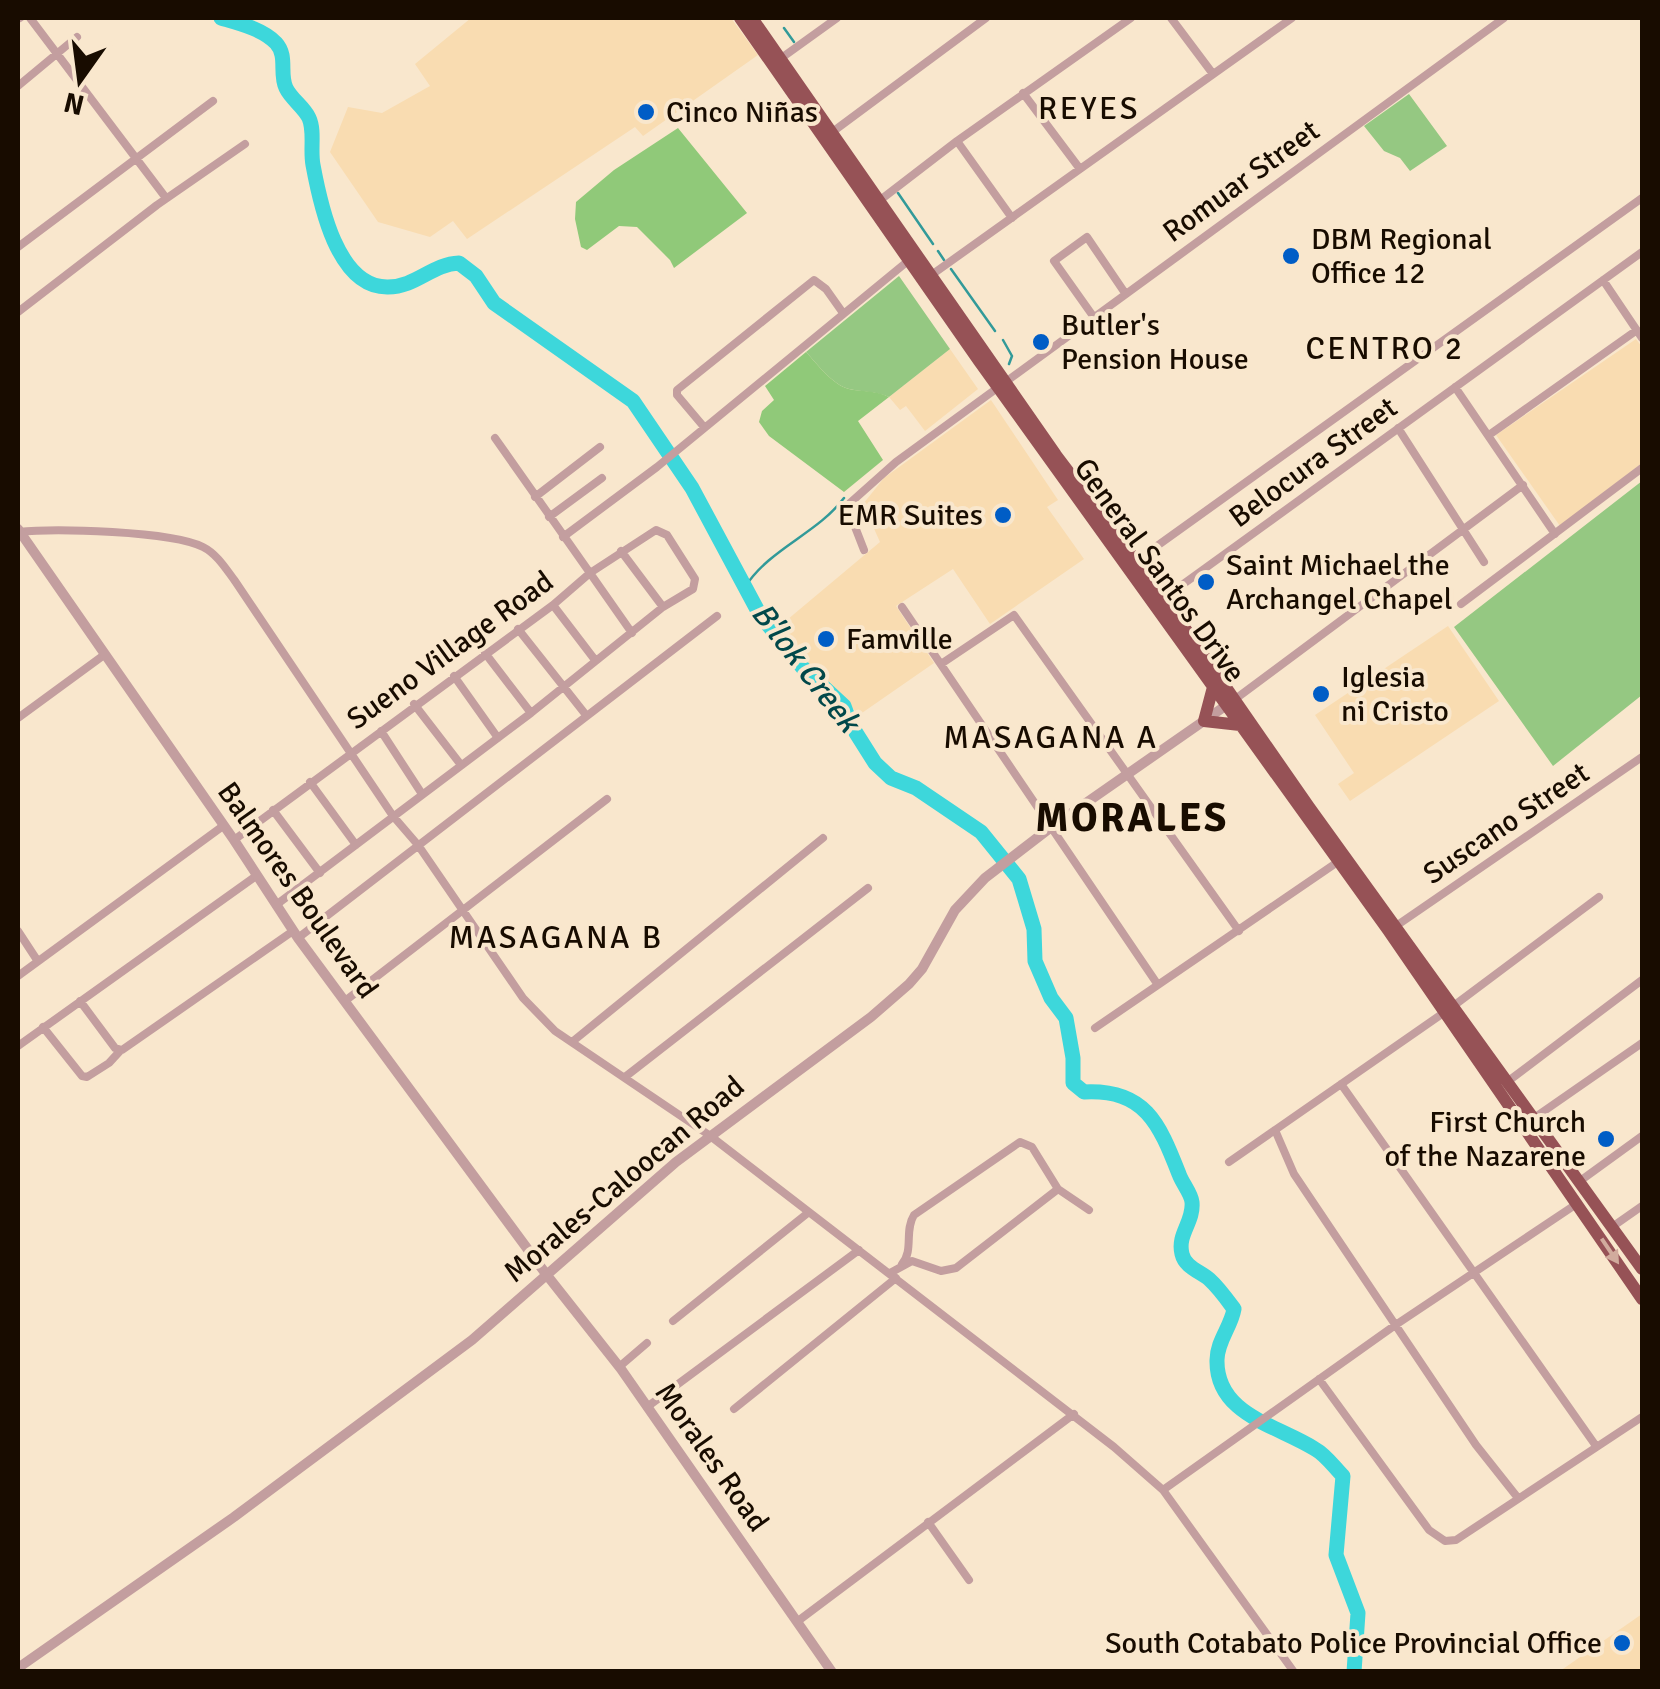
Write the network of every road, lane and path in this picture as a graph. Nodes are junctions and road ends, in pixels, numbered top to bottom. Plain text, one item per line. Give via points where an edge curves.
1 (30, 18) edge
2 (740, 18) edge
3 (752, 18) edge
4 (837, 18) edge
5 (986, 18) edge
6 (1131, 18) edge
7 (1171, 18) edge
8 (1292, 18) edge
9 (1504, 18) edge
10 (77, 37) dead end
11 (56, 54) junction
12 (780, 59) junction
13 (1213, 74) junction
14 (18, 86) edge
15 (1023, 93) junction
16 (213, 100) dead end
17 (831, 133) junction
18 (957, 140) junction
19 (245, 144) dead end
20 (135, 158) junction
21 (1080, 169) junction
22 (166, 198) junction
23 (1642, 198) edge
24 (879, 201) junction
25 (1012, 218) junction
26 (18, 247) edge
27 (1642, 252) edge
28 (908, 260) junction
29 (930, 276) junction
30 (1603, 280) junction
31 (1126, 292) junction
32 (18, 312) edge
33 (843, 313) junction
34 (1093, 316) junction
35 (1640, 334) edge
36 (1001, 384) junction
37 (1455, 387) junction
38 (704, 427) junction
39 (1398, 428) junction
40 (1488, 435) junction
41 (494, 438) dead end
42 (600, 447) dead end
43 (1642, 468) edge
44 (602, 478) dead end
45 (1524, 485) junction
46 (535, 497) junction
47 (550, 517) junction
48 (1464, 528) junction
49 (18, 531) edge
50 (1556, 534) junction
51 (563, 536) junction
52 (864, 550) dead end
53 (621, 551) junction
54 (1136, 561) junction
55 (1484, 562) dead end
56 (590, 572) junction
57 (1160, 601) junction
58 (1461, 604) dead end
59 (552, 605) junction
60 (663, 607) junction
61 (902, 607) dead end
62 (717, 616) dead end
63 (518, 629) junction
64 (632, 633) junction
65 (484, 653) junction
66 (104, 654) junction
67 (595, 660) junction
68 (941, 664) junction
69 (454, 676) junction
70 (1213, 686) junction
71 (563, 687) junction
72 (1230, 703) junction
73 (414, 704) junction
74 (531, 713) junction
75 (586, 715) junction
76 (18, 718) edge
77 (1204, 721) junction
78 (1240, 725) junction
79 (380, 731) junction
80 (498, 738) junction
81 (350, 751) junction
82 (1642, 756) edge
83 (461, 765) junction
84 (1126, 774) junction
85 (310, 782) junction
86 (422, 794) junction
87 (607, 799) dead end
88 (273, 810) junction
89 (392, 816) junction
90 (223, 826) junction
91 (1050, 828) junction
92 (823, 838) dead end
93 (234, 840) junction
94 (356, 845) junction
95 (418, 845) junction
96 (1342, 860) junction
97 (320, 873) junction
98 (256, 876) junction
99 (868, 888) dead end
100 (1599, 897) dead end
101 (276, 905) junction
102 (463, 911) junction
103 (1396, 926) junction
104 (18, 930) edge
105 (1239, 931) junction
106 (295, 935) junction
107 (37, 960) junction
108 (18, 976) edge
109 (1642, 980) edge
110 (1158, 985) junction
111 (80, 1001) junction
112 (345, 1002) junction
113 (1449, 1009) junction
114 (43, 1027) junction
115 (1096, 1028) dead end
116 (572, 1042) junction
117 (1642, 1042) edge
118 (18, 1046) edge
119 (120, 1051) junction
120 (624, 1077) junction
121 (1507, 1082) junction
122 (1340, 1084) junction
123 (1534, 1118) junction
124 (1276, 1130) junction
125 (708, 1135) junction
126 (1642, 1136) edge
127 (1230, 1162) dead end
128 (1580, 1181) junction
129 (1058, 1189) junction
130 (1590, 1195) junction
131 (1577, 1204) junction
132 (1642, 1206) edge
133 (1088, 1210) dead end
134 (809, 1212) junction
135 (1612, 1227) junction
136 (858, 1250) junction
137 (902, 1264) junction
138 (1642, 1269) edge
139 (546, 1274) junction
140 (1473, 1274) junction
141 (893, 1276) junction
142 (1642, 1299) edge
143 (672, 1322) dead end
144 (1394, 1326) junction
145 (647, 1343) dead end
146 (619, 1367) junction
147 (1319, 1379) junction
148 (647, 1408) junction
149 (734, 1408) dead end
150 (1074, 1414) junction
151 (1642, 1417) edge
152 (1596, 1446) junction
153 (1163, 1490) junction
154 (1518, 1498) junction
155 (928, 1522) junction
156 (970, 1580) dead end
157 (798, 1621) junction
158 (18, 1668) edge
159 (832, 1672) edge
160 (1294, 1672) edge

1 - 11 street
2 - 28 highway, General Santos Drive
3 - 12 highway, General Santos Drive
4 - 12 street
5 - 17 street
6 - 15 street
7 - 13 street
8 - 13 street
9 - 31 street, Romuar Street
10 - 11 street
11 - 14 street
11 - 20 street
12 - 17 highway, General Santos Drive
13 - 21 street
15 - 18 street
15 - 21 street
16 - 20 street
17 - 24 highway, General Santos Drive
18 - 24 street
18 - 25 street
19 - 22 street
20 - 22 street
20 - 26 street
21 - 25 street
22 - 32 street
23 - 54 street
24 - 29 highway, General Santos Drive
25 - 29 street
27 - 30 street, Belocura Street
28 - 33 street, Sueno Village Road
28 - 36 highway, General Santos Drive
29 - 36 highway, General Santos Drive
30 - 35 street
30 - 37 street, Belocura Street
31 - 34 street, Romuar Street
31 - 34 street via 1087,236 1054,262
33 - 38 street, Sueno Village Road
33 - 38 street via 814,280 677,390
34 - 36 street, Romuar Street
35 - 40 street
36 - 52 street, Romuar Street via 852,500 850,514
36 - 54 highway, General Santos Drive
36 - 57 highway, General Santos Drive
37 - 39 street, Belocura Street
37 - 40 street
38 - 51 street, Sueno Village Road
39 - 48 street
39 - 57 street, Belocura Street
40 - 45 street
41 - 46 street
42 - 46 street
43 - 50 street
44 - 47 street
45 - 48 street
45 - 50 street
46 - 47 street
47 - 51 street
48 - 55 street
48 - 72 street
49 - 66 street, Balmores Boulevard
49 - 81 street via 189,541 211,552
50 - 58 street
51 - 56 street, Sueno Village Road
53 - 56 street
53 - 60 street
53 - 60 street via 652,530 667,536 695,579
54 - 57 highway, General Santos Drive
56 - 59 street, Sueno Village Road
56 - 64 street
57 - 70 highway, General Santos Drive
57 - 72 highway, General Santos Drive
59 - 63 street, Sueno Village Road
59 - 67 street
60 - 64 street
61 - 68 street
62 - 75 street
63 - 65 street, Sueno Village Road
63 - 71 street
64 - 67 street
65 - 69 street, Sueno Village Road
65 - 74 street
66 - 76 street
66 - 90 street, Balmores Boulevard
67 - 71 street
68 - 84 street via 1014,615
68 - 91 street
69 - 73 street, Sueno Village Road
69 - 80 street
70 - 72 highway, General Santos Drive
70 - 77 highway
71 - 74 street
71 - 75 street
72 - 77 street, Morales-Caloocan Road
72 - 78 highway, General Santos Drive
72 - 96 highway, General Santos Drive
73 - 79 street, Sueno Village Road
73 - 83 street
74 - 80 street
75 - 95 street
77 - 78 highway
77 - 84 street, Morales-Caloocan Road
78 - 96 highway, General Santos Drive
79 - 81 street, Sueno Village Road
79 - 86 street
80 - 83 street
81 - 85 street, Sueno Village Road
81 - 89 street
82 - 103 street, Suscano Street
83 - 86 street
84 - 91 street, Morales-Caloocan Road
84 - 105 street
85 - 88 street, Sueno Village Road
85 - 94 street
86 - 89 street
87 - 102 street
88 - 93 street, Sueno Village Road
88 - 97 street
89 - 94 street
89 - 95 street
90 - 93 street, Balmores Boulevard
90 - 107 street
91 - 110 street
91 - 125 street, Morales-Caloocan Road via 955,910 909,984
92 - 116 street
93 - 98 street, Balmores Boulevard
94 - 97 street
95 - 102 street
95 - 106 street
96 - 103 highway, General Santos Drive
96 - 105 street
96 - 113 highway, General Santos Drive
97 - 101 street
98 - 101 street, Balmores Boulevard
98 - 111 street
99 - 120 street
100 - 113 street
101 - 106 street, Balmores Boulevard
102 - 112 street
102 - 116 street via 523,998
103 - 113 highway, General Santos Drive
104 - 107 street
105 - 110 street
106 - 112 street, Balmores Boulevard
106 - 119 street
107 - 108 street
109 - 121 street
110 - 115 street
111 - 114 street
111 - 119 street
112 - 139 street, Balmores Boulevard
113 - 121 highway, General Santos Drive
113 - 122 street
113 - 131 highway, General Santos Drive
114 - 118 street
114 - 119 street via 82,1076
116 - 120 street
117 - 123 street
120 - 125 street
121 - 123 highway, General Santos Drive
122 - 124 street
122 - 140 street
123 - 128 highway, General Santos Drive
124 - 127 street
124 - 144 street via 1294,1174
125 - 134 street
125 - 139 street, Morales-Caloocan Road
126 - 128 street
128 - 130 highway, General Santos Drive
129 - 133 street
129 - 137 street via 948,1272 922,1262
129 - 137 street via 1032,1147 1010,1146 914,1216
130 - 131 street
130 - 135 highway, General Santos Drive
131 - 140 street
131 -> 142 highway, General Santos Drive
132 - 135 street
134 - 136 street
134 - 143 street
135 - 138 highway, General Santos Drive
136 - 141 street
136 - 148 street
137 - 141 street
139 - 146 street, Morales Road
139 - 158 street, Morales-Caloocan Road via 446,1360
140 - 144 street
140 - 152 street
141 - 149 street
141 - 150 street
144 - 147 street
144 - 154 street
145 - 146 street
146 - 148 street, Morales Road
147 - 153 street
147 - 154 street via 1438,1538 1456,1540
148 - 157 street, Morales Road
150 - 153 street
150 - 155 street
151 - 152 street
152 - 154 street
153 - 160 street
155 - 156 street
155 - 157 street
157 - 159 street, Morales Road

